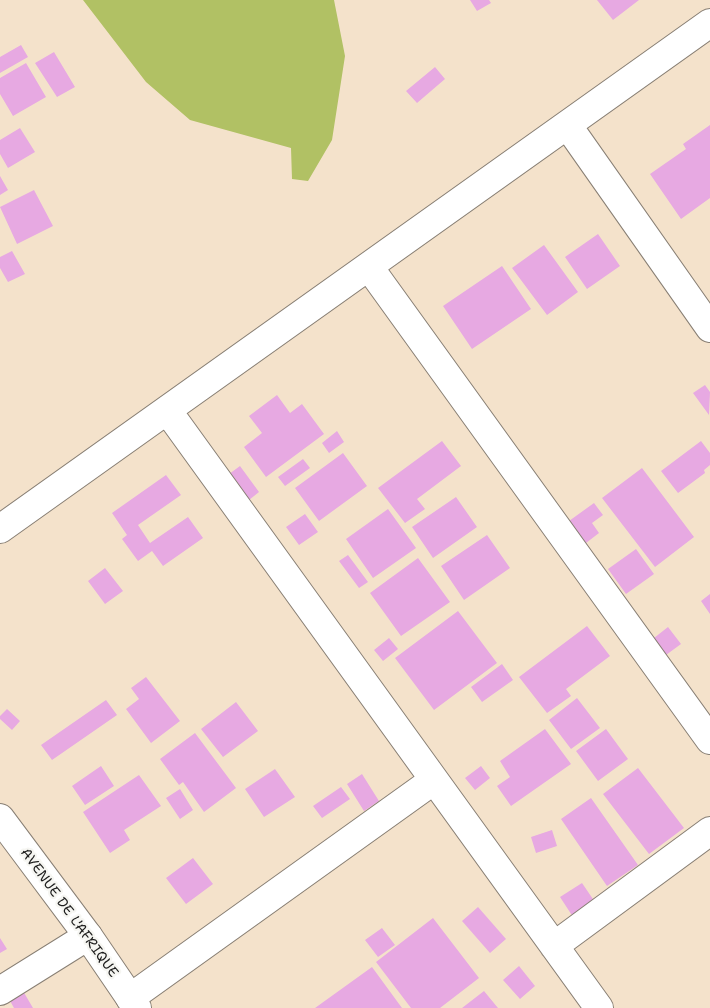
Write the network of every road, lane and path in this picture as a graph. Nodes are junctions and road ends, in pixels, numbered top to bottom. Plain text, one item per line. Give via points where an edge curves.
1 (710, 23) edge
2 (568, 126) junction
3 (369, 267) junction
4 (710, 328) edge
5 (167, 410) junction
6 (0, 529) edge
7 (710, 740) edge
8 (434, 780) junction
9 (0, 818) edge
10 (710, 831) edge
11 (88, 936) junction
12 (554, 946) junction
13 (0, 991) edge
14 (134, 1003) edge
15 (599, 1008) edge

1 - 2 street
2 - 3 street
2 - 4 street
3 - 5 street
3 - 7 street
5 - 6 street
5 - 8 street
8 - 12 street
8 - 14 street
9 - 11 street, AVENUE DE L'AFRIQUE
10 - 12 street
11 - 13 street
11 - 14 street, AVENUE DE L'AFRIQUE
12 - 15 street

